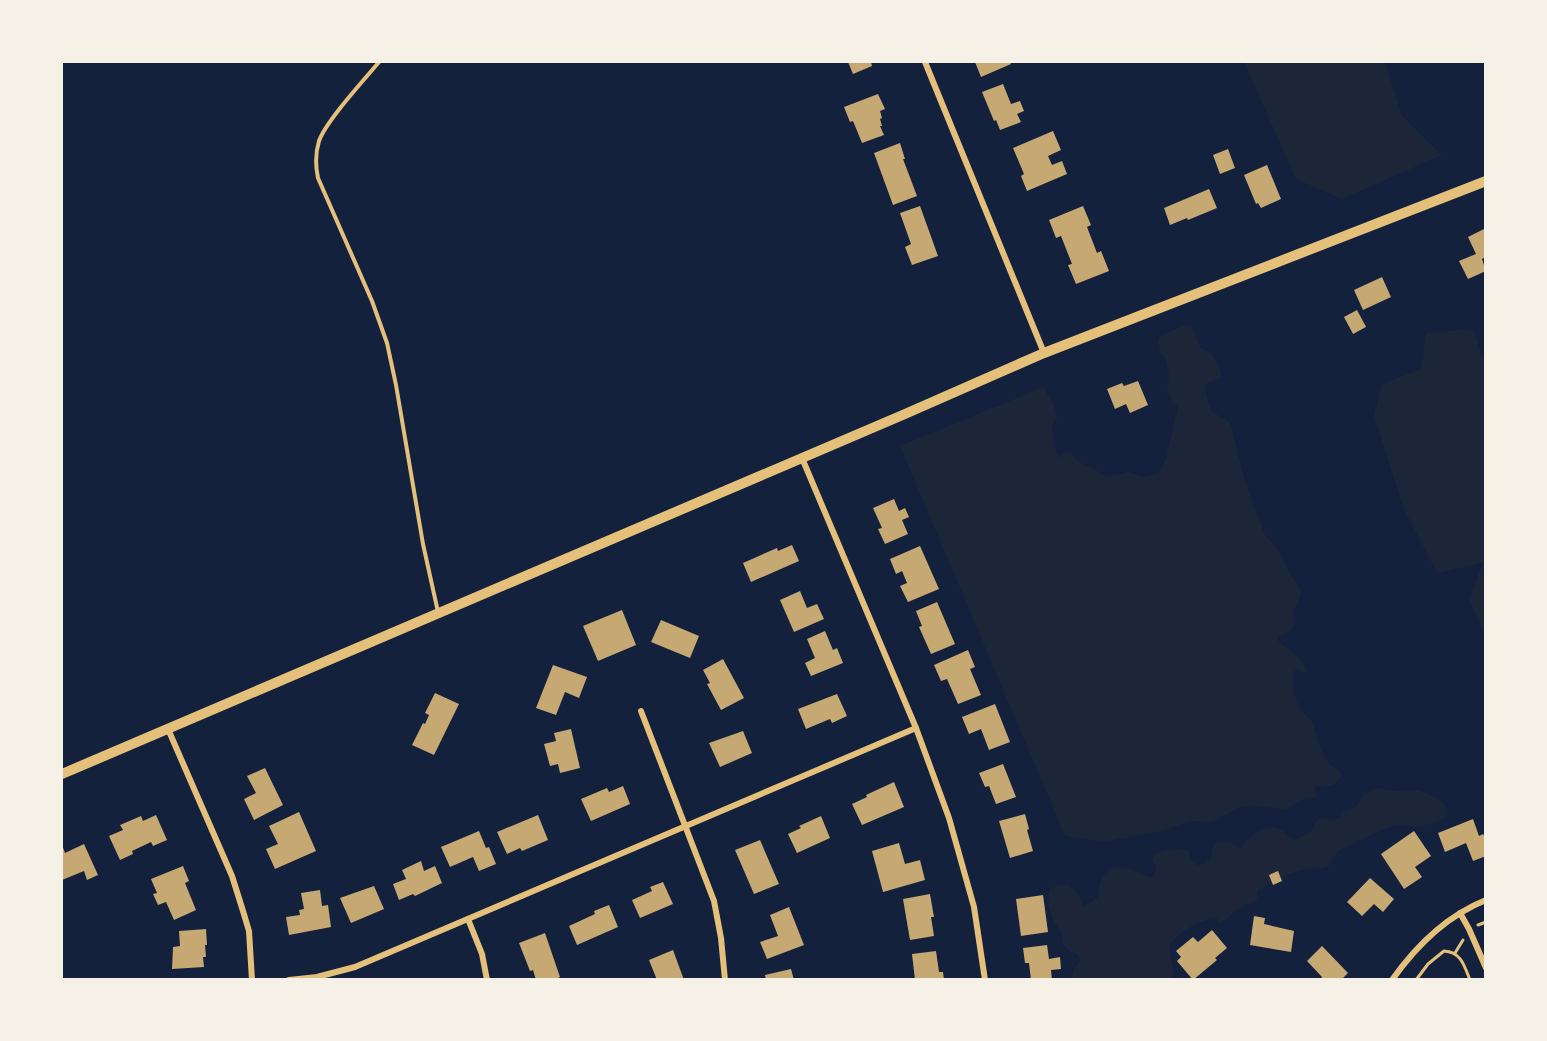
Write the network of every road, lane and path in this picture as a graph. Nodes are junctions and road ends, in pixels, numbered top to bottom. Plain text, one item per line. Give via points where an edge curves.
1 (379, 62) edge
2 (926, 62) edge
3 (1485, 181) edge
4 (1044, 353) junction
5 (802, 458) junction
6 (439, 613) junction
7 (641, 711) dead end
8 (916, 728) junction
9 (168, 729) junction
10 (62, 774) edge
11 (687, 826) junction
12 (1485, 900) edge
13 (1460, 913) junction
14 (468, 919) junction
15 (1485, 968) edge
16 (252, 980) edge
17 (289, 980) edge
18 (487, 980) edge
19 (725, 980) edge
20 (985, 980) edge
21 (1392, 980) edge
22 (1416, 980) edge
23 (1470, 980) edge

1 - 6 lane via 330,122 320,138 315,161 318,178 387,343
2 - 4 street
3 - 4 main road
4 - 5 main road
5 - 6 main road
5 - 8 street
6 - 9 main road
7 - 11 street
8 - 11 street
8 - 20 street via 968,879
9 - 10 main road
9 - 16 street via 237,893 249,931
11 - 14 street
11 - 19 street via 714,901
12 - 13 street
13 - 15 street
13 - 21 street via 1423,941
14 - 17 street via 355,967
14 - 18 street
22 - 23 path via 1444,951 1460,958

